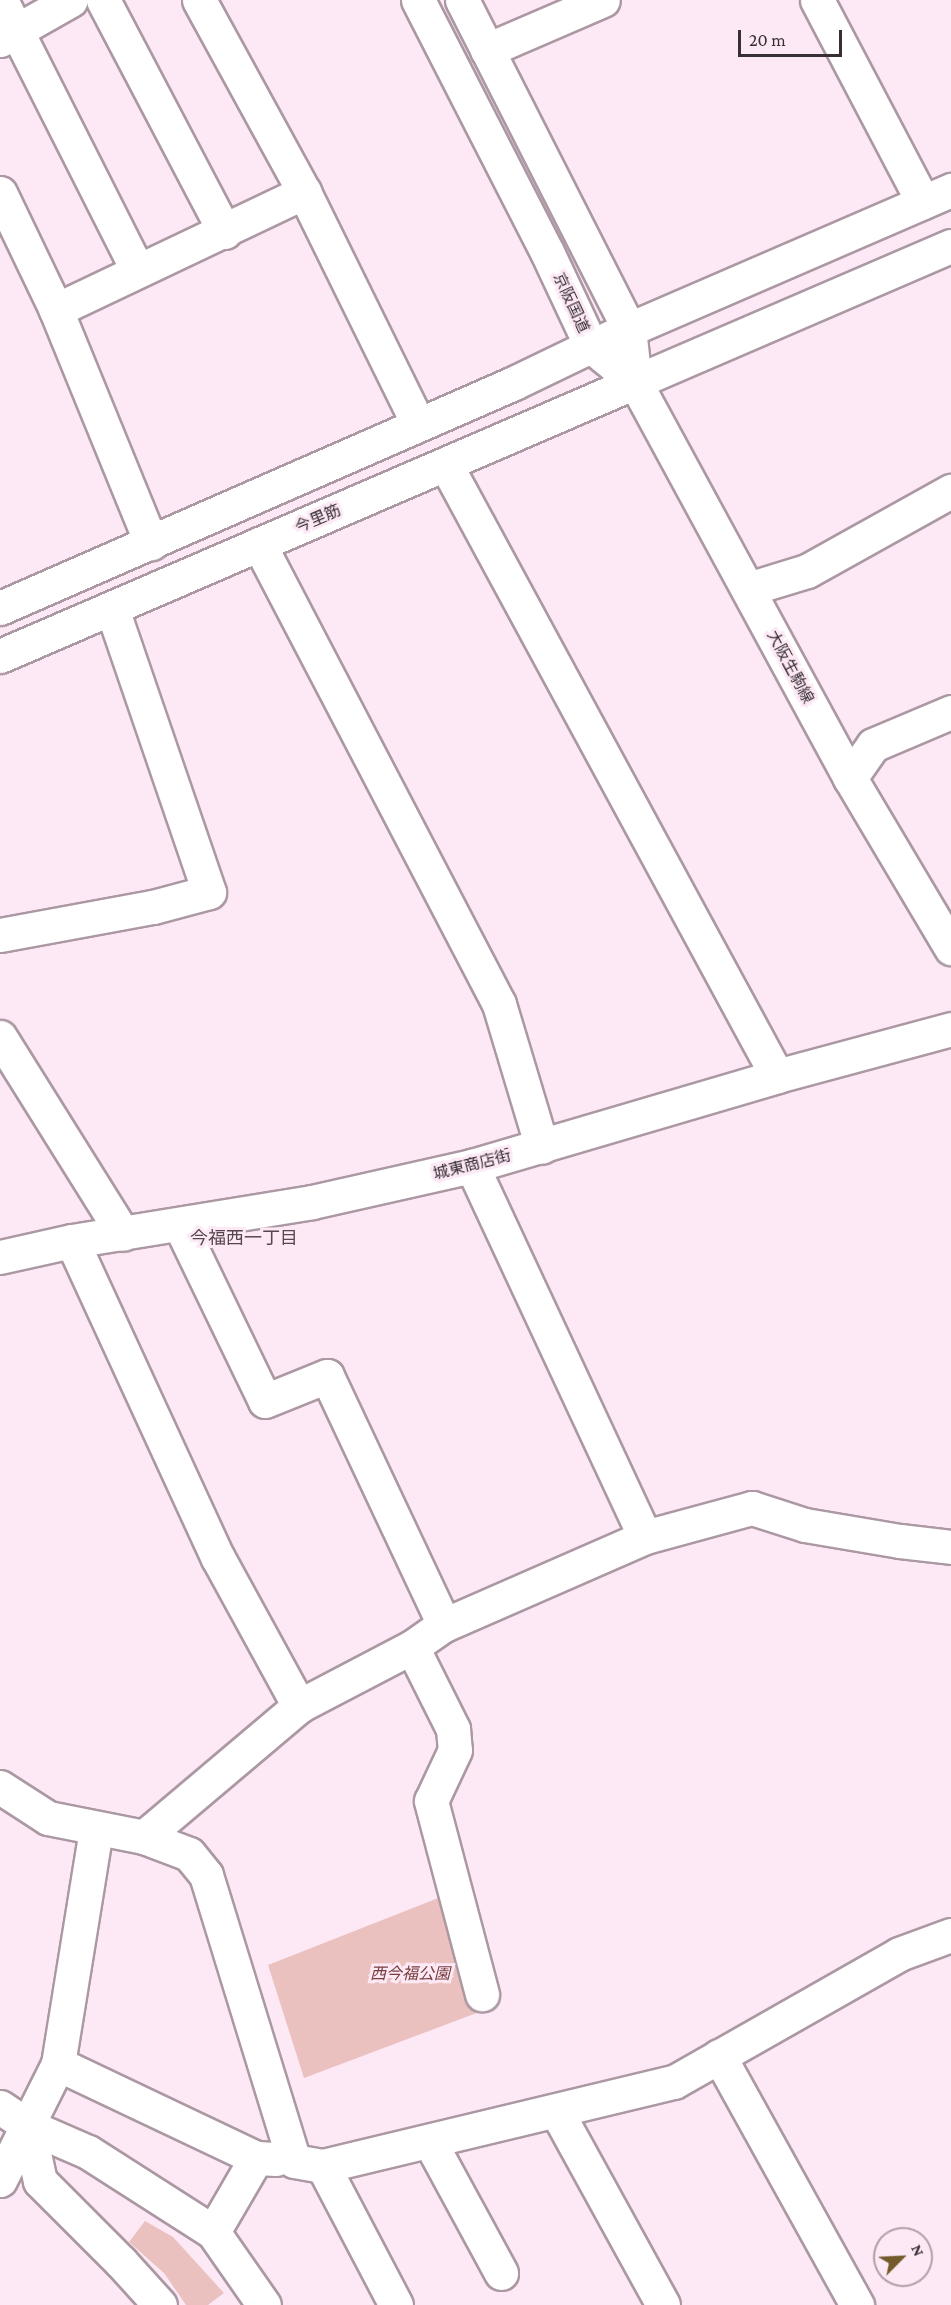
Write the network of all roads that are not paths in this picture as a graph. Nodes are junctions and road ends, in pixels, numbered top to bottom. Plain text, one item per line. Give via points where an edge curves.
1 (1, 0) edge
2 (71, 0) edge
3 (104, 0) edge
4 (199, 0) edge
5 (418, 0) edge
6 (462, 0) edge
7 (603, 0) edge
8 (817, 0) edge
9 (8, 36) edge
10 (487, 51) junction
11 (304, 192) junction
12 (0, 193) edge
13 (937, 196) edge
14 (225, 231) junction
15 (950, 250) edge
16 (137, 269) junction
17 (56, 310) junction
18 (629, 329) junction
19 (591, 346) junction
20 (636, 382) junction
21 (418, 424) junction
22 (447, 465) junction
23 (951, 491) edge
24 (151, 543) junction
25 (259, 544) junction
26 (748, 589) junction
27 (0, 608) edge
28 (112, 608) junction
29 (0, 656) edge
30 (951, 712) edge
31 (850, 777) junction
32 (0, 935) edge
33 (951, 948) edge
34 (942, 1032) edge
35 (0, 1037) edge
36 (777, 1076) junction
37 (542, 1147) junction
38 (472, 1166) junction
39 (180, 1225) junction
40 (123, 1234) junction
41 (72, 1241) junction
42 (0, 1257) edge
43 (645, 1537) junction
44 (951, 1546) edge
45 (444, 1625) junction
46 (412, 1647) junction
47 (298, 1706) junction
48 (0, 1787) edge
49 (96, 1829) junction
50 (144, 1837) junction
51 (951, 1935) edge
52 (482, 1994) dead end
53 (719, 2056) junction
54 (58, 2064) junction
55 (0, 2108) edge
56 (557, 2112) junction
57 (28, 2126) junction
58 (430, 2142) junction
59 (256, 2158) junction
60 (309, 2164) junction
61 (0, 2180) edge
62 (213, 2232) junction
63 (501, 2273) dead end
64 (160, 2305) edge
65 (264, 2305) edge
66 (396, 2305) edge
67 (663, 2305) edge
68 (857, 2305) edge

1 - 9 main road
2 - 9 main road
3 - 14 main road
4 - 11 main road
5 - 19 main road, 京阪国道
6 - 10 main road
7 - 10 main road
8 - 13 main road
9 - 16 main road
10 - 18 main road
11 - 14 main road
11 - 21 main road
12 - 17 main road
13 - 18 main road
14 - 16 main road
15 - 20 main road
16 - 17 main road
17 - 24 main road
18 - 19 main road
18 - 20 main road
19 - 20 main road, 京阪国道
19 - 21 main road
20 - 22 main road, 今里筋
20 - 26 main road, 大阪生駒線
21 - 24 main road
22 - 25 main road, 今里筋
22 - 36 main road
23 - 26 main road via 807,571
24 - 27 main road
25 - 28 main road, 今里筋
25 - 37 main road via 499,1004
26 - 31 main road, 大阪生駒線
28 - 29 main road, 今里筋
28 - 32 main road via 209,892 153,907
30 - 31 main road via 873,744
31 - 33 main road, 大阪生駒線
34 - 36 main road, 城東商店街
35 - 40 main road
36 - 37 main road, 城東商店街
37 - 38 main road, 城東商店街
38 - 39 main road, 城東商店街 via 312,1202
38 - 43 main road
39 - 40 main road, 城東商店街
39 - 45 main road via 265,1401 327,1376
40 - 41 main road, 城東商店街
41 - 42 main road, 城東商店街
41 - 47 main road via 218,1558
43 - 44 main road via 752,1508 805,1525
43 - 45 main road
45 - 46 main road
46 - 47 main road
46 - 52 main road via 453,1729 455,1750 431,1802
47 - 50 main road
48 - 49 main road via 48,1818
49 - 50 main road
49 - 54 main road
50 - 60 main road via 189,1854 206,1875
51 - 53 main road via 900,1954
53 - 56 main road via 674,2082
53 - 68 main road
54 - 57 main road
54 - 59 main road
55 - 57 main road
56 - 58 main road
56 - 67 main road
57 - 61 main road
57 - 62 main road via 88,2152
57 - 64 main road via 40,2181
58 - 60 main road
58 - 63 main road
59 - 60 main road
59 - 62 main road
60 - 66 main road
62 - 65 main road

